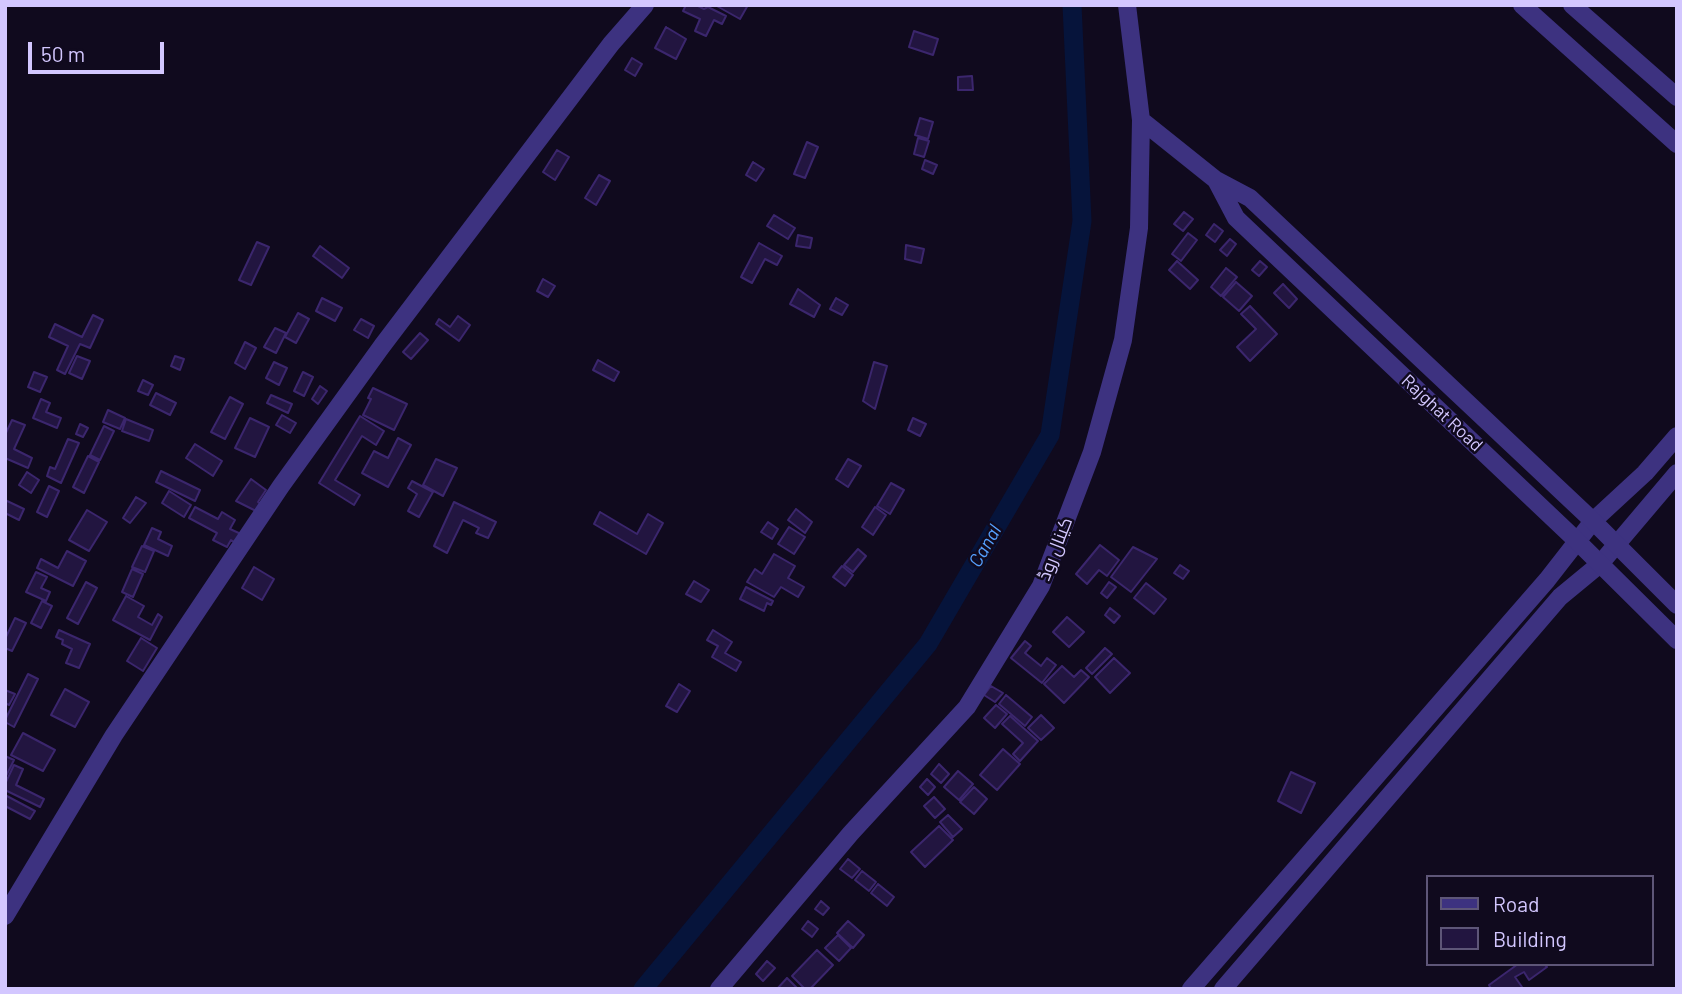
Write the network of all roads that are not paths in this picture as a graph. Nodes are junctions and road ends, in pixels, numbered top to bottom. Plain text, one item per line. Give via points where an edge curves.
1 (645, 5) edge
2 (1127, 5) edge
3 (1522, 5) edge
4 (1572, 5) edge
5 (1677, 97) edge
6 (1141, 120) junction
7 (1677, 144) edge
8 (1216, 180) junction
9 (1677, 436) edge
10 (1677, 473) edge
11 (1593, 521) junction
12 (1577, 541) junction
13 (1617, 545) junction
14 (1600, 564) junction
15 (1677, 605) edge
16 (1506, 626) junction
17 (1677, 640) edge
18 (1524, 641) junction
19 (5, 916) edge
20 (719, 989) edge
21 (1191, 989) edge
22 (1223, 989) edge

1 - 19 street via 390,335 281,486 114,735
2 - 6 street, کینال روڈ
3 - 7 street
4 - 5 street
6 - 8 street, Rajghat Road
6 - 20 street, کینال روڈ via 1139,228 1123,340 1092,452 1041,586 967,707 851,832
8 - 11 street, Rajghat Road via 1250,198
8 - 12 street, Rajghat Road via 1236,218
9 - 11 street
10 - 13 street
11 - 12 street
11 - 13 street, Rajghat Road
12 - 14 street, Rajghat Road
12 - 16 street
13 - 14 street
13 - 15 street, Rajghat Road
14 - 17 street, Rajghat Road
14 - 18 street via 1560,597
16 - 18 street
16 - 21 street
18 - 22 street

